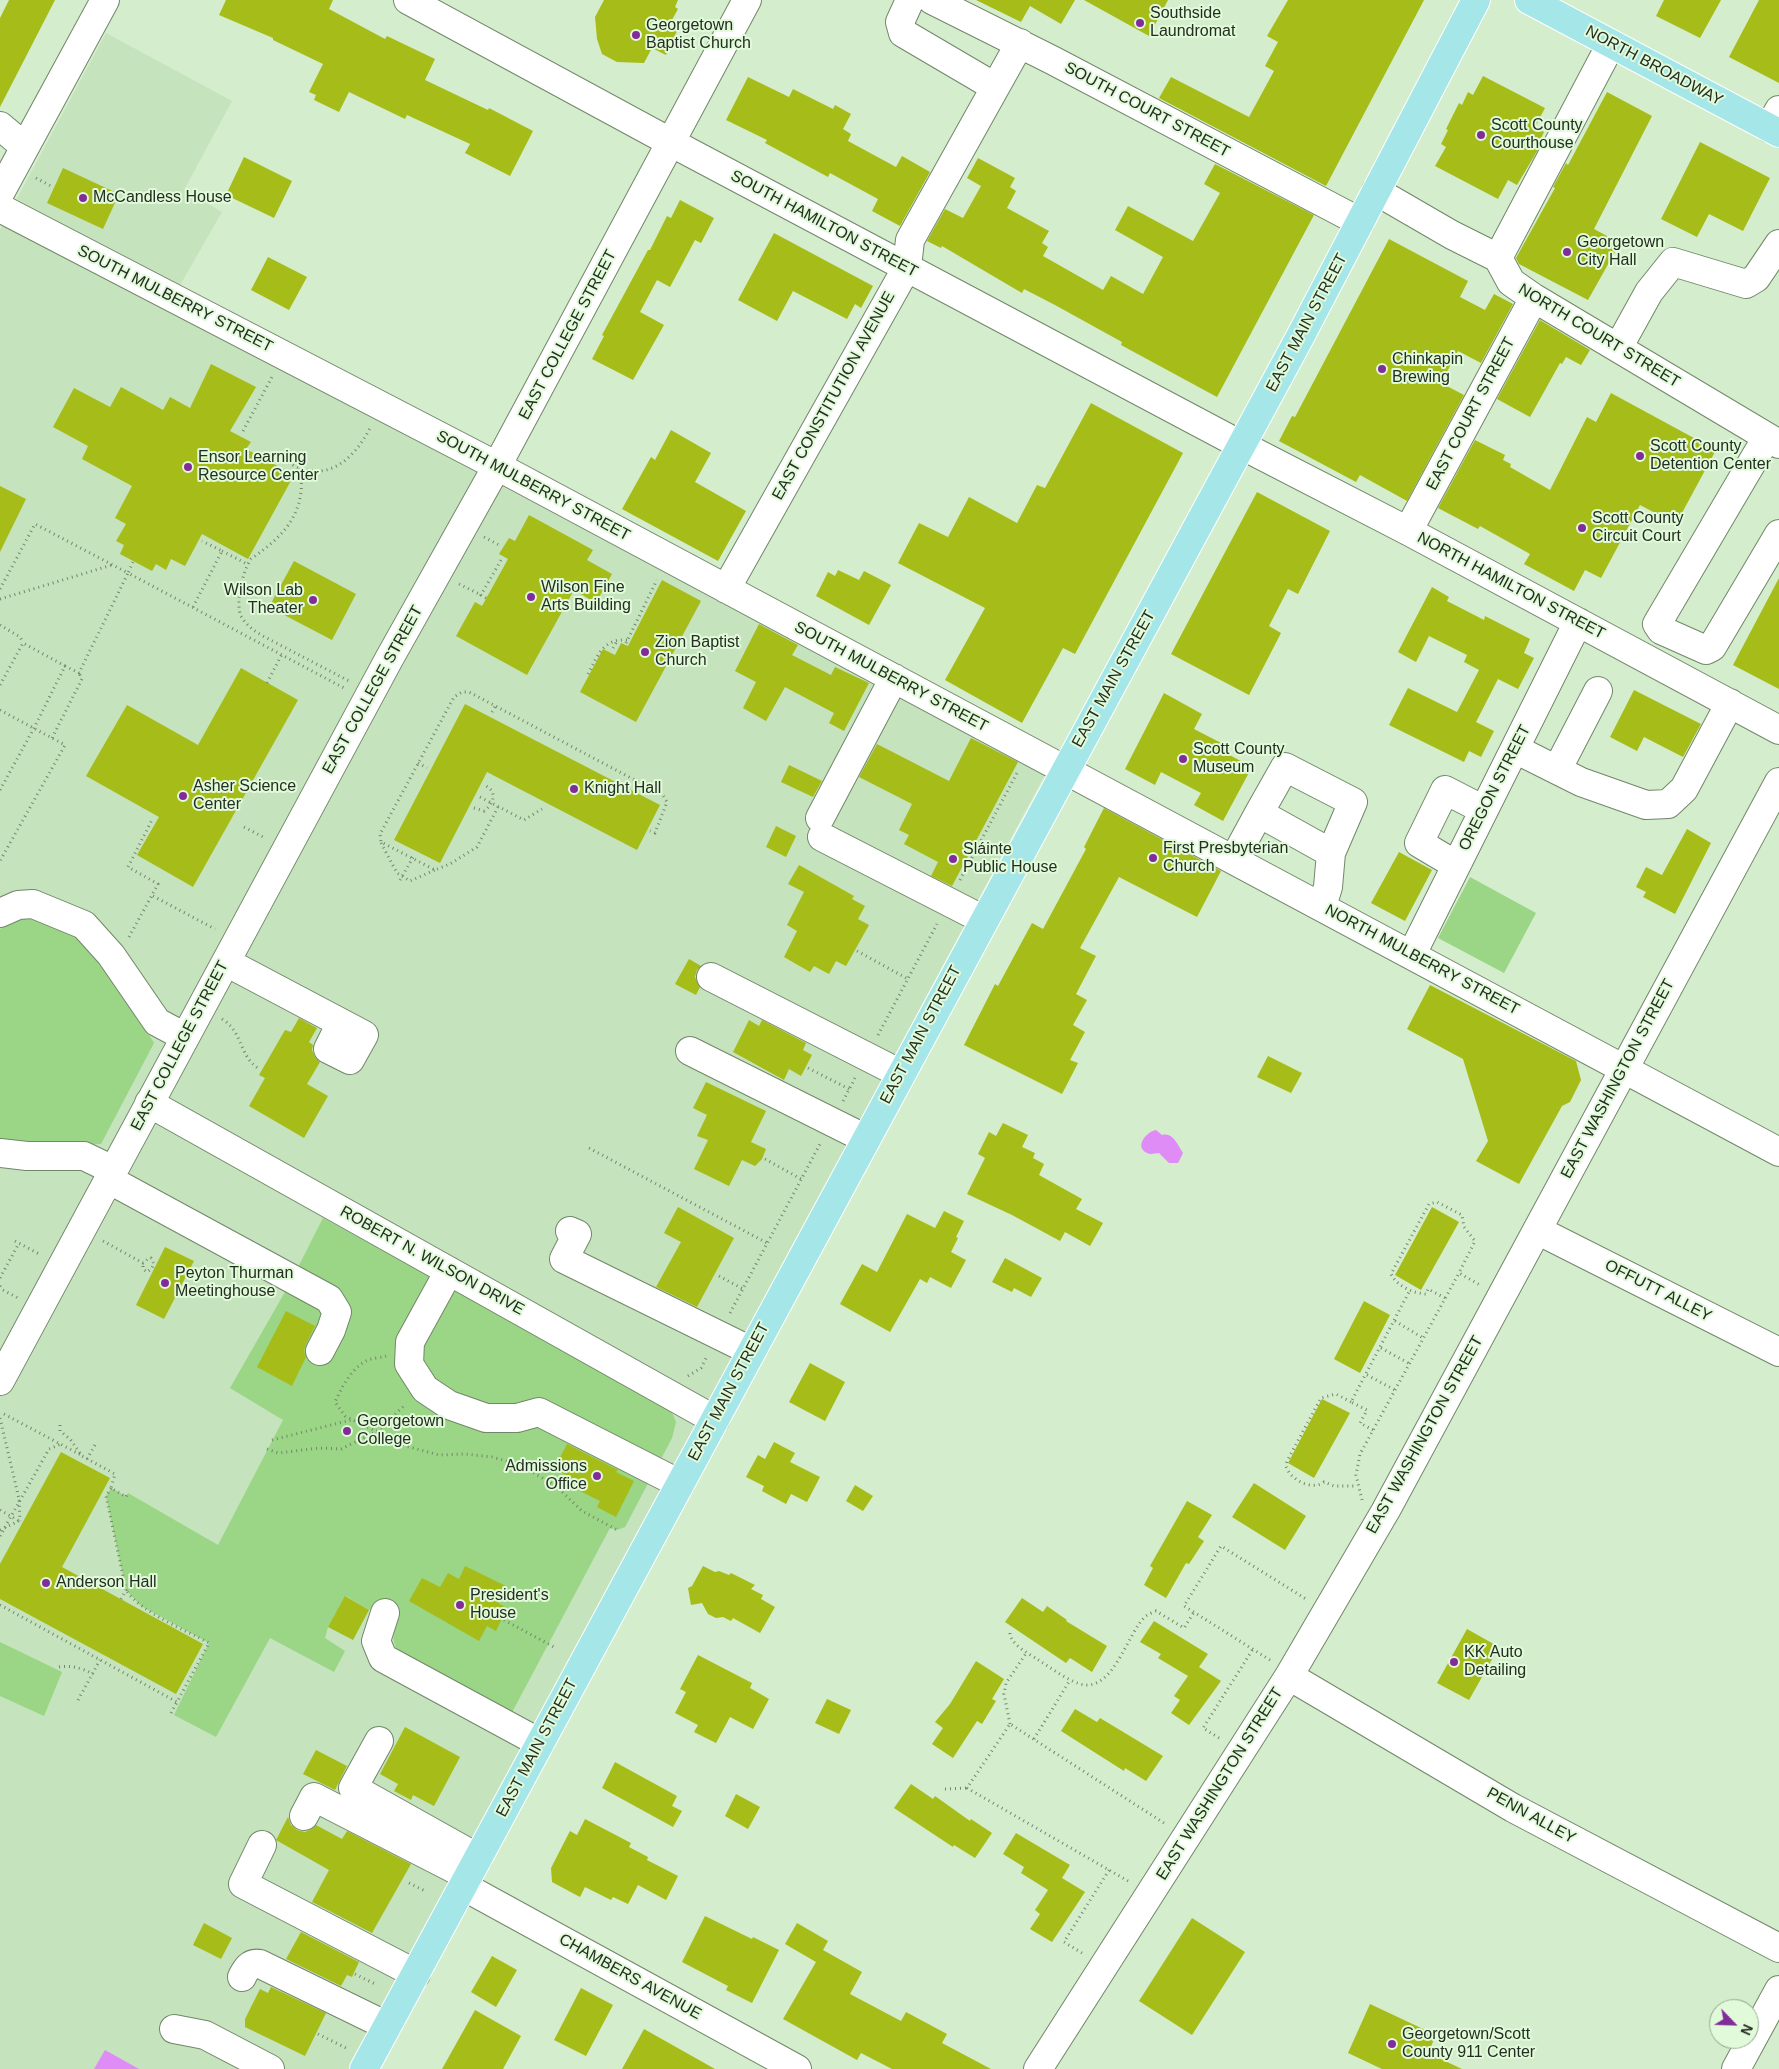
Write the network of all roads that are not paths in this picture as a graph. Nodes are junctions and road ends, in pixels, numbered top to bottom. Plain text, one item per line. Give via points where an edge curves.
1 (105, 0) edge
2 (408, 0) edge
3 (747, 0) edge
4 (910, 0) edge
5 (932, 0) edge
6 (1476, 0) edge
7 (1529, 0) edge
8 (445, 8) edge
9 (1020, 43) junction
10 (1611, 44) junction
11 (995, 87) junction
12 (1776, 124) edge
13 (0, 126) edge
14 (672, 143) junction
15 (25, 146) junction
16 (1376, 191) junction
17 (0, 193) edge
18 (0, 208) edge
19 (1360, 222) junction
20 (1779, 244) edge
21 (1498, 258) junction
22 (907, 267) junction
23 (1534, 298) junction
24 (1618, 348) junction
25 (1773, 440) edge
26 (1241, 445) junction
27 (497, 466) junction
28 (1408, 531) junction
29 (1779, 534) edge
30 (726, 590) junction
31 (1578, 622) junction
32 (894, 678) junction
33 (1598, 691) dead end
34 (1730, 703) junction
35 (1779, 730) edge
36 (1515, 749) junction
37 (1065, 768) junction
38 (1557, 770) junction
39 (1779, 782) edge
40 (1484, 810) junction
41 (1259, 813) junction
42 (1331, 853) junction
43 (1234, 859) junction
44 (1456, 865) junction
45 (1322, 906) junction
46 (0, 913) edge
47 (984, 920) junction
48 (1412, 954) junction
49 (226, 962) junction
50 (711, 978) dead end
51 (342, 1023) dead end
52 (185, 1037) junction
53 (690, 1051) dead end
54 (1624, 1068) junction
55 (901, 1074) junction
56 (149, 1103) junction
57 (866, 1139) junction
58 (1779, 1152) edge
59 (0, 1153) edge
60 (111, 1175) junction
61 (1537, 1230) junction
62 (570, 1231) dead end
63 (449, 1271) junction
64 (320, 1351) dead end
65 (751, 1351) junction
66 (1779, 1352) edge
67 (0, 1380) edge
68 (715, 1420) junction
69 (680, 1484) junction
70 (385, 1613) dead end
71 (1279, 1668) junction
72 (378, 1742) dead end
73 (540, 1743) junction
74 (304, 1816) dead end
75 (262, 1845) dead end
76 (470, 1873) junction
77 (1779, 1948) edge
78 (416, 1974) junction
79 (242, 1977) dead end
80 (1779, 1990) edge
81 (387, 2026) junction
82 (174, 2029) dead end
83 (356, 2059) edge
84 (270, 2069) edge
85 (797, 2069) edge
86 (1038, 2069) edge
87 (1736, 2069) edge

1 - 15 street
2 - 8 street, SOUTH HAMILTON STREET
3 - 14 street, EAST COLLEGE STREET
4 - 11 street via 900,22 903,33
5 - 9 street, SOUTH COURT STREET
6 - 16 main road, EAST MAIN STREET
7 - 10 main road, NORTH BROADWAY
8 - 14 street, SOUTH HAMILTON STREET
9 - 11 street, EAST CONSTITUTION AVENUE
9 - 19 street, SOUTH COURT STREET
10 - 12 main road, NORTH BROADWAY
10 - 21 street
11 - 22 street, EAST CONSTITUTION AVENUE via 910,240
13 - 15 street
14 - 22 street, SOUTH HAMILTON STREET
14 - 27 street, EAST COLLEGE STREET
15 - 17 street
16 - 19 main road, EAST MAIN STREET
16 - 21 street
18 - 27 street, SOUTH MULBERRY STREET
19 - 26 main road, EAST MAIN STREET
20 - 24 street via 1756,278 1746,284 1673,262 1649,292
21 - 23 street, NORTH COURT STREET via 1511,282
22 - 26 street, SOUTH HAMILTON STREET
22 - 30 street, EAST CONSTITUTION AVENUE
23 - 24 street, NORTH COURT STREET
23 - 28 street, EAST COURT STREET
24 - 25 street, NORTH COURT STREET
25 - 29 street via 1657,624 1662,630 1706,650 1712,647
26 - 28 street, NORTH HAMILTON STREET
26 - 37 main road, EAST MAIN STREET
27 - 30 street, SOUTH MULBERRY STREET
27 - 49 street, EAST COLLEGE STREET
28 - 31 street, NORTH HAMILTON STREET
30 - 32 street, SOUTH MULBERRY STREET
31 - 34 street, NORTH HAMILTON STREET
31 - 36 street, OREGON STREET
32 - 37 street, SOUTH MULBERRY STREET
32 - 47 street via 821,828
33 - 38 street
34 - 35 street, NORTH HAMILTON STREET
34 - 38 street via 1684,789 1668,804 1646,805
36 - 38 street
36 - 40 street, OREGON STREET
37 - 43 street, NORTH MULBERRY STREET
37 - 47 main road, EAST MAIN STREET
39 - 54 street, EAST WASHINGTON STREET
40 - 44 street, OREGON STREET
40 - 44 street via 1445,790 1419,843
41 - 42 street
41 - 42 street via 1285,767 1353,802
41 - 43 street
42 - 45 street via 1328,887
43 - 45 street, NORTH MULBERRY STREET
44 - 48 street, OREGON STREET
45 - 48 street, NORTH MULBERRY STREET
46 - 52 street via 18,905 33,904 84,925 111,955 157,1022
47 - 55 main road, EAST MAIN STREET
48 - 54 street, NORTH MULBERRY STREET
49 - 51 street
49 - 52 street, EAST COLLEGE STREET
50 - 55 street
52 - 56 street, EAST COLLEGE STREET
53 - 57 street
54 - 58 street, NORTH MULBERRY STREET
54 - 61 street, EAST WASHINGTON STREET
55 - 57 main road, EAST MAIN STREET
56 - 60 street, EAST COLLEGE STREET
56 - 63 street, ROBERT N. WILSON DRIVE
57 - 65 main road, EAST MAIN STREET
59 - 60 street via 84,1156
60 - 64 street via 329,1299 337,1312
60 - 67 street, EAST COLLEGE STREET
61 - 66 street, OFFUTT ALLEY
61 - 71 street, EAST WASHINGTON STREET via 1386,1510
62 - 65 street via 577,1234 564,1259
63 - 68 street, ROBERT N. WILSON DRIVE
63 - 69 street via 410,1342 409,1364 425,1389 449,1405 486,1418 517,1418 539,1412
65 - 68 main road, EAST MAIN STREET
68 - 69 main road, EAST MAIN STREET
69 - 73 main road, EAST MAIN STREET
70 - 73 street via 376,1641 383,1658
71 - 77 street, PENN ALLEY via 1514,1808
71 - 86 street, EAST WASHINGTON STREET
72 - 76 street via 353,1788
73 - 76 main road, EAST MAIN STREET
74 - 76 street via 314,1797
75 - 78 street via 243,1884
76 - 78 main road, EAST MAIN STREET
76 - 85 street, CHAMBERS AVENUE
78 - 81 main road, EAST MAIN STREET
79 - 81 street via 250,1965 260,1964
80 - 87 street
81 - 83 main road, EAST MAIN STREET
82 - 84 street via 205,2035

